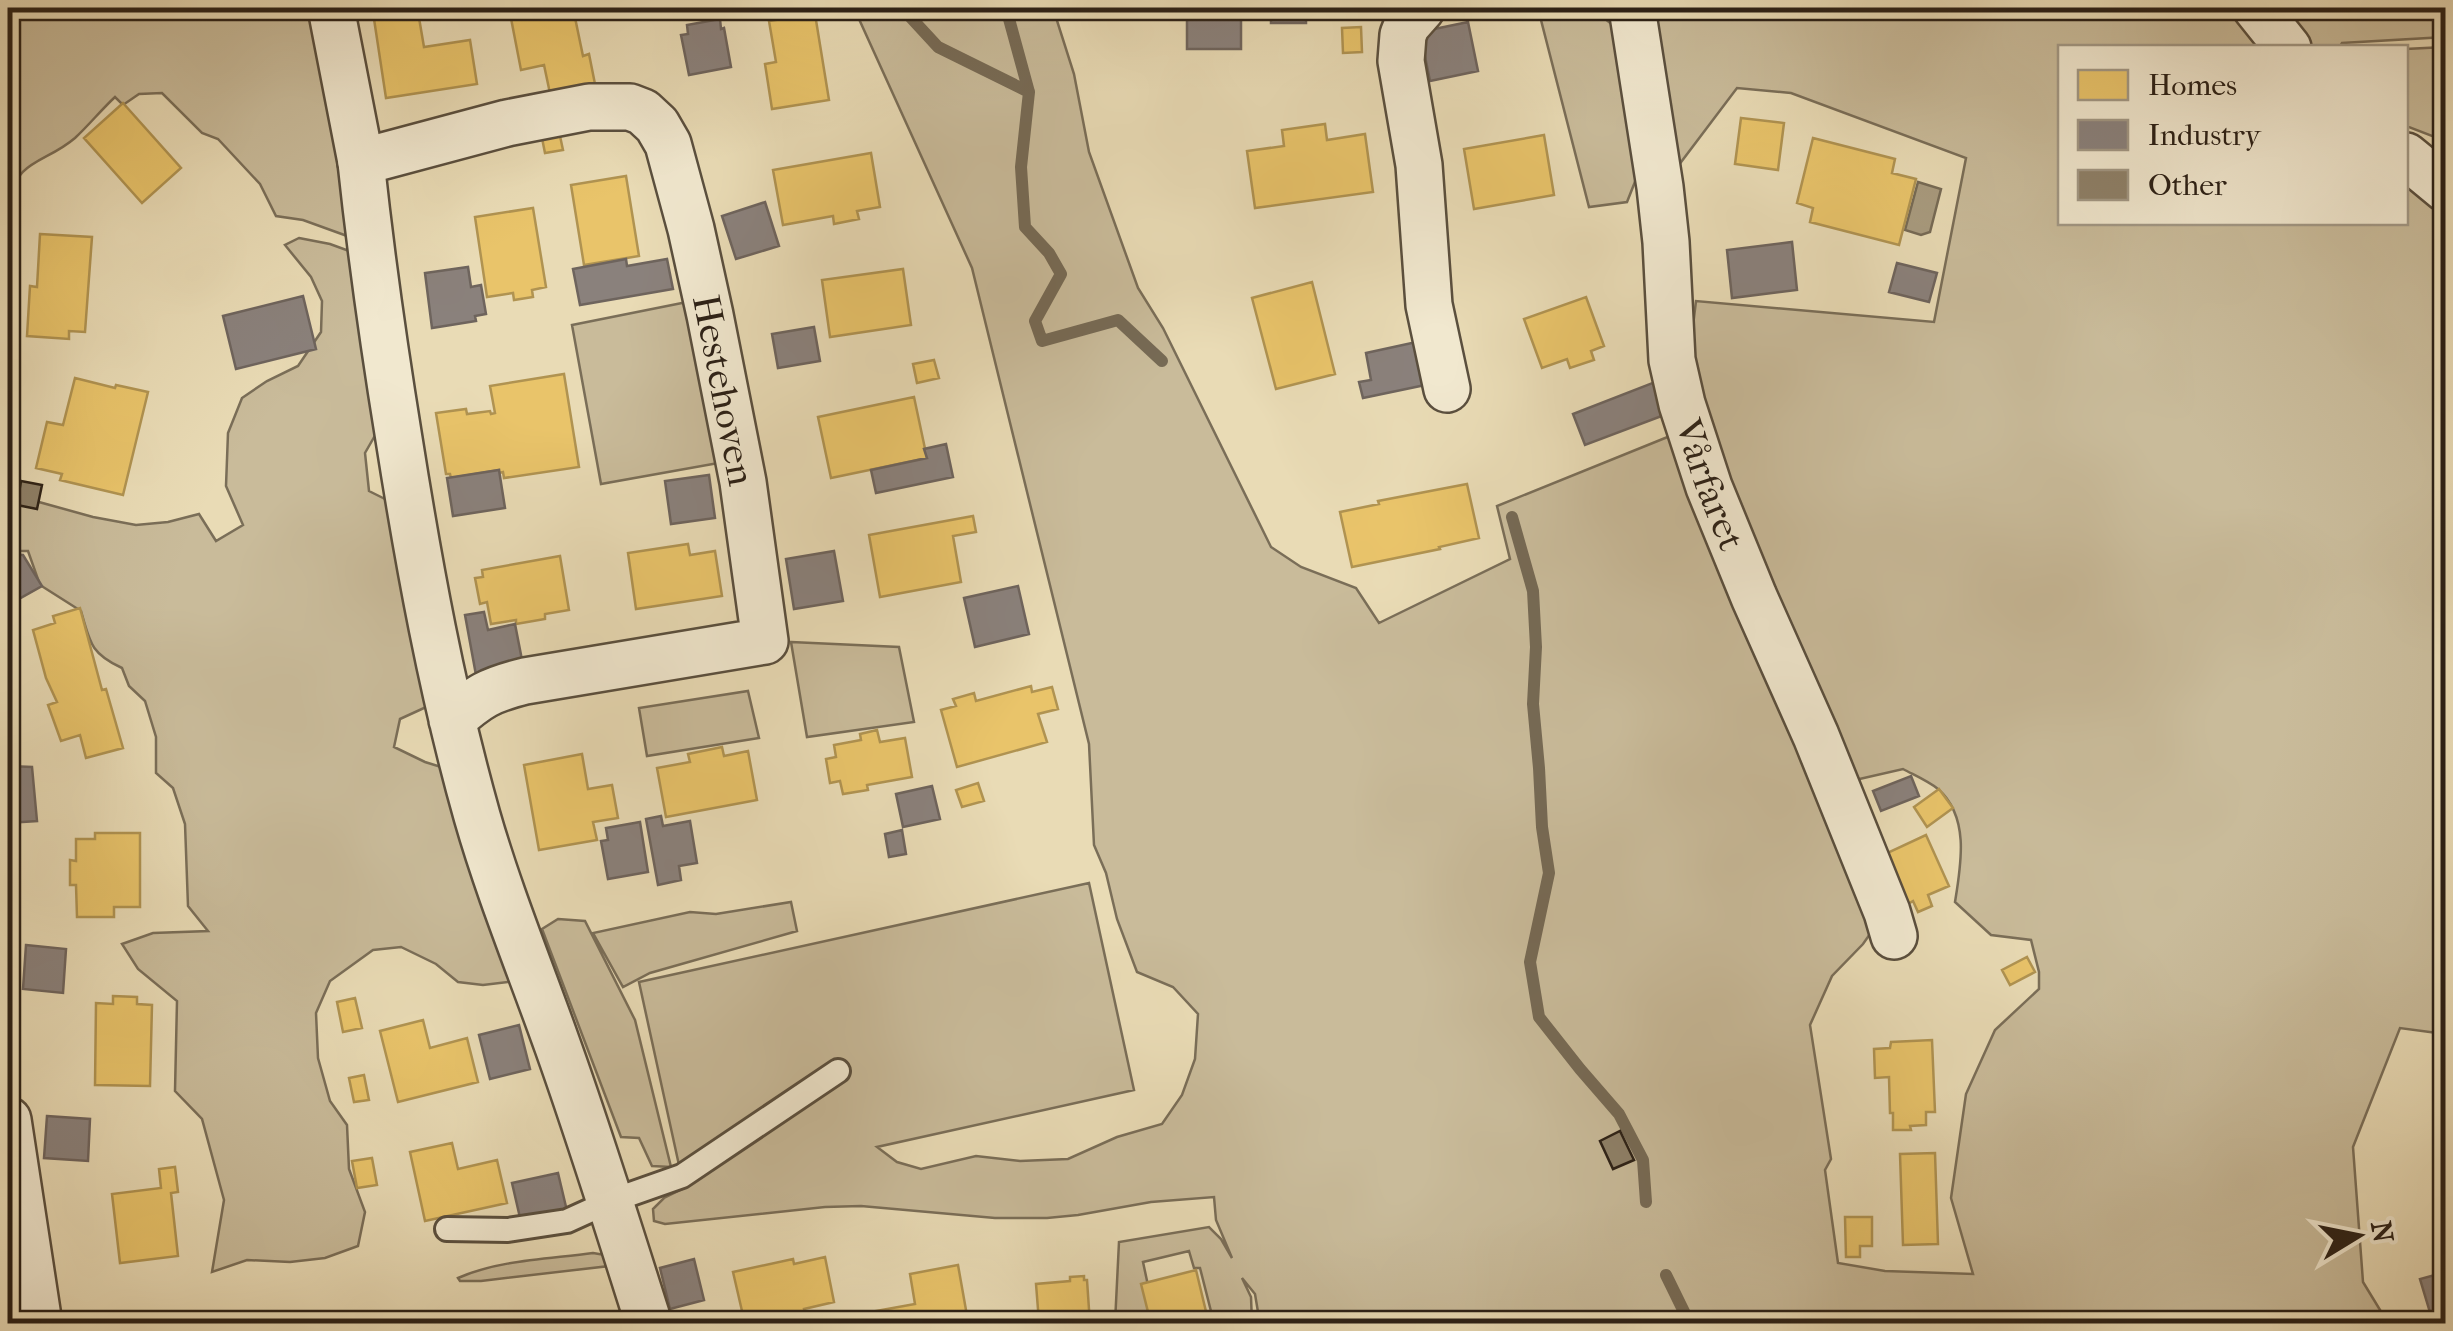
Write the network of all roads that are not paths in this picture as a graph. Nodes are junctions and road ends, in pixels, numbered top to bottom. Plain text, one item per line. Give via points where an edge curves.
1 (332, 8) edge
2 (1422, 8) edge
3 (1632, 8) edge
4 (2256, 8) edge
5 (2286, 45) edge
6 (2408, 158) edge
7 (361, 162) junction
8 (2446, 189) edge
9 (1447, 390) dead end
10 (452, 720) junction
11 (1894, 936) dead end
12 (838, 1072) dead end
13 (8, 1120) edge
14 (611, 1202) junction
15 (446, 1229) dead end
16 (39, 1324) edge
17 (649, 1324) edge

1 - 7 street
2 - 9 street via 1407,25 1401,61 1419,165 1428,305
3 - 11 street, Vårfaret via 1660,187 1672,360 1682,404 1709,487
4 - 5 street
6 - 8 street
7 - 10 street via 420,576
7 - 10 street, Hestehoven via 589,106 643,112 668,144 691,229 743,482 764,641 525,680 480,696
10 - 14 street via 526,964
12 - 14 lane via 682,1176
13 - 16 street
14 - 15 lane via 567,1221 508,1230
14 - 17 street

